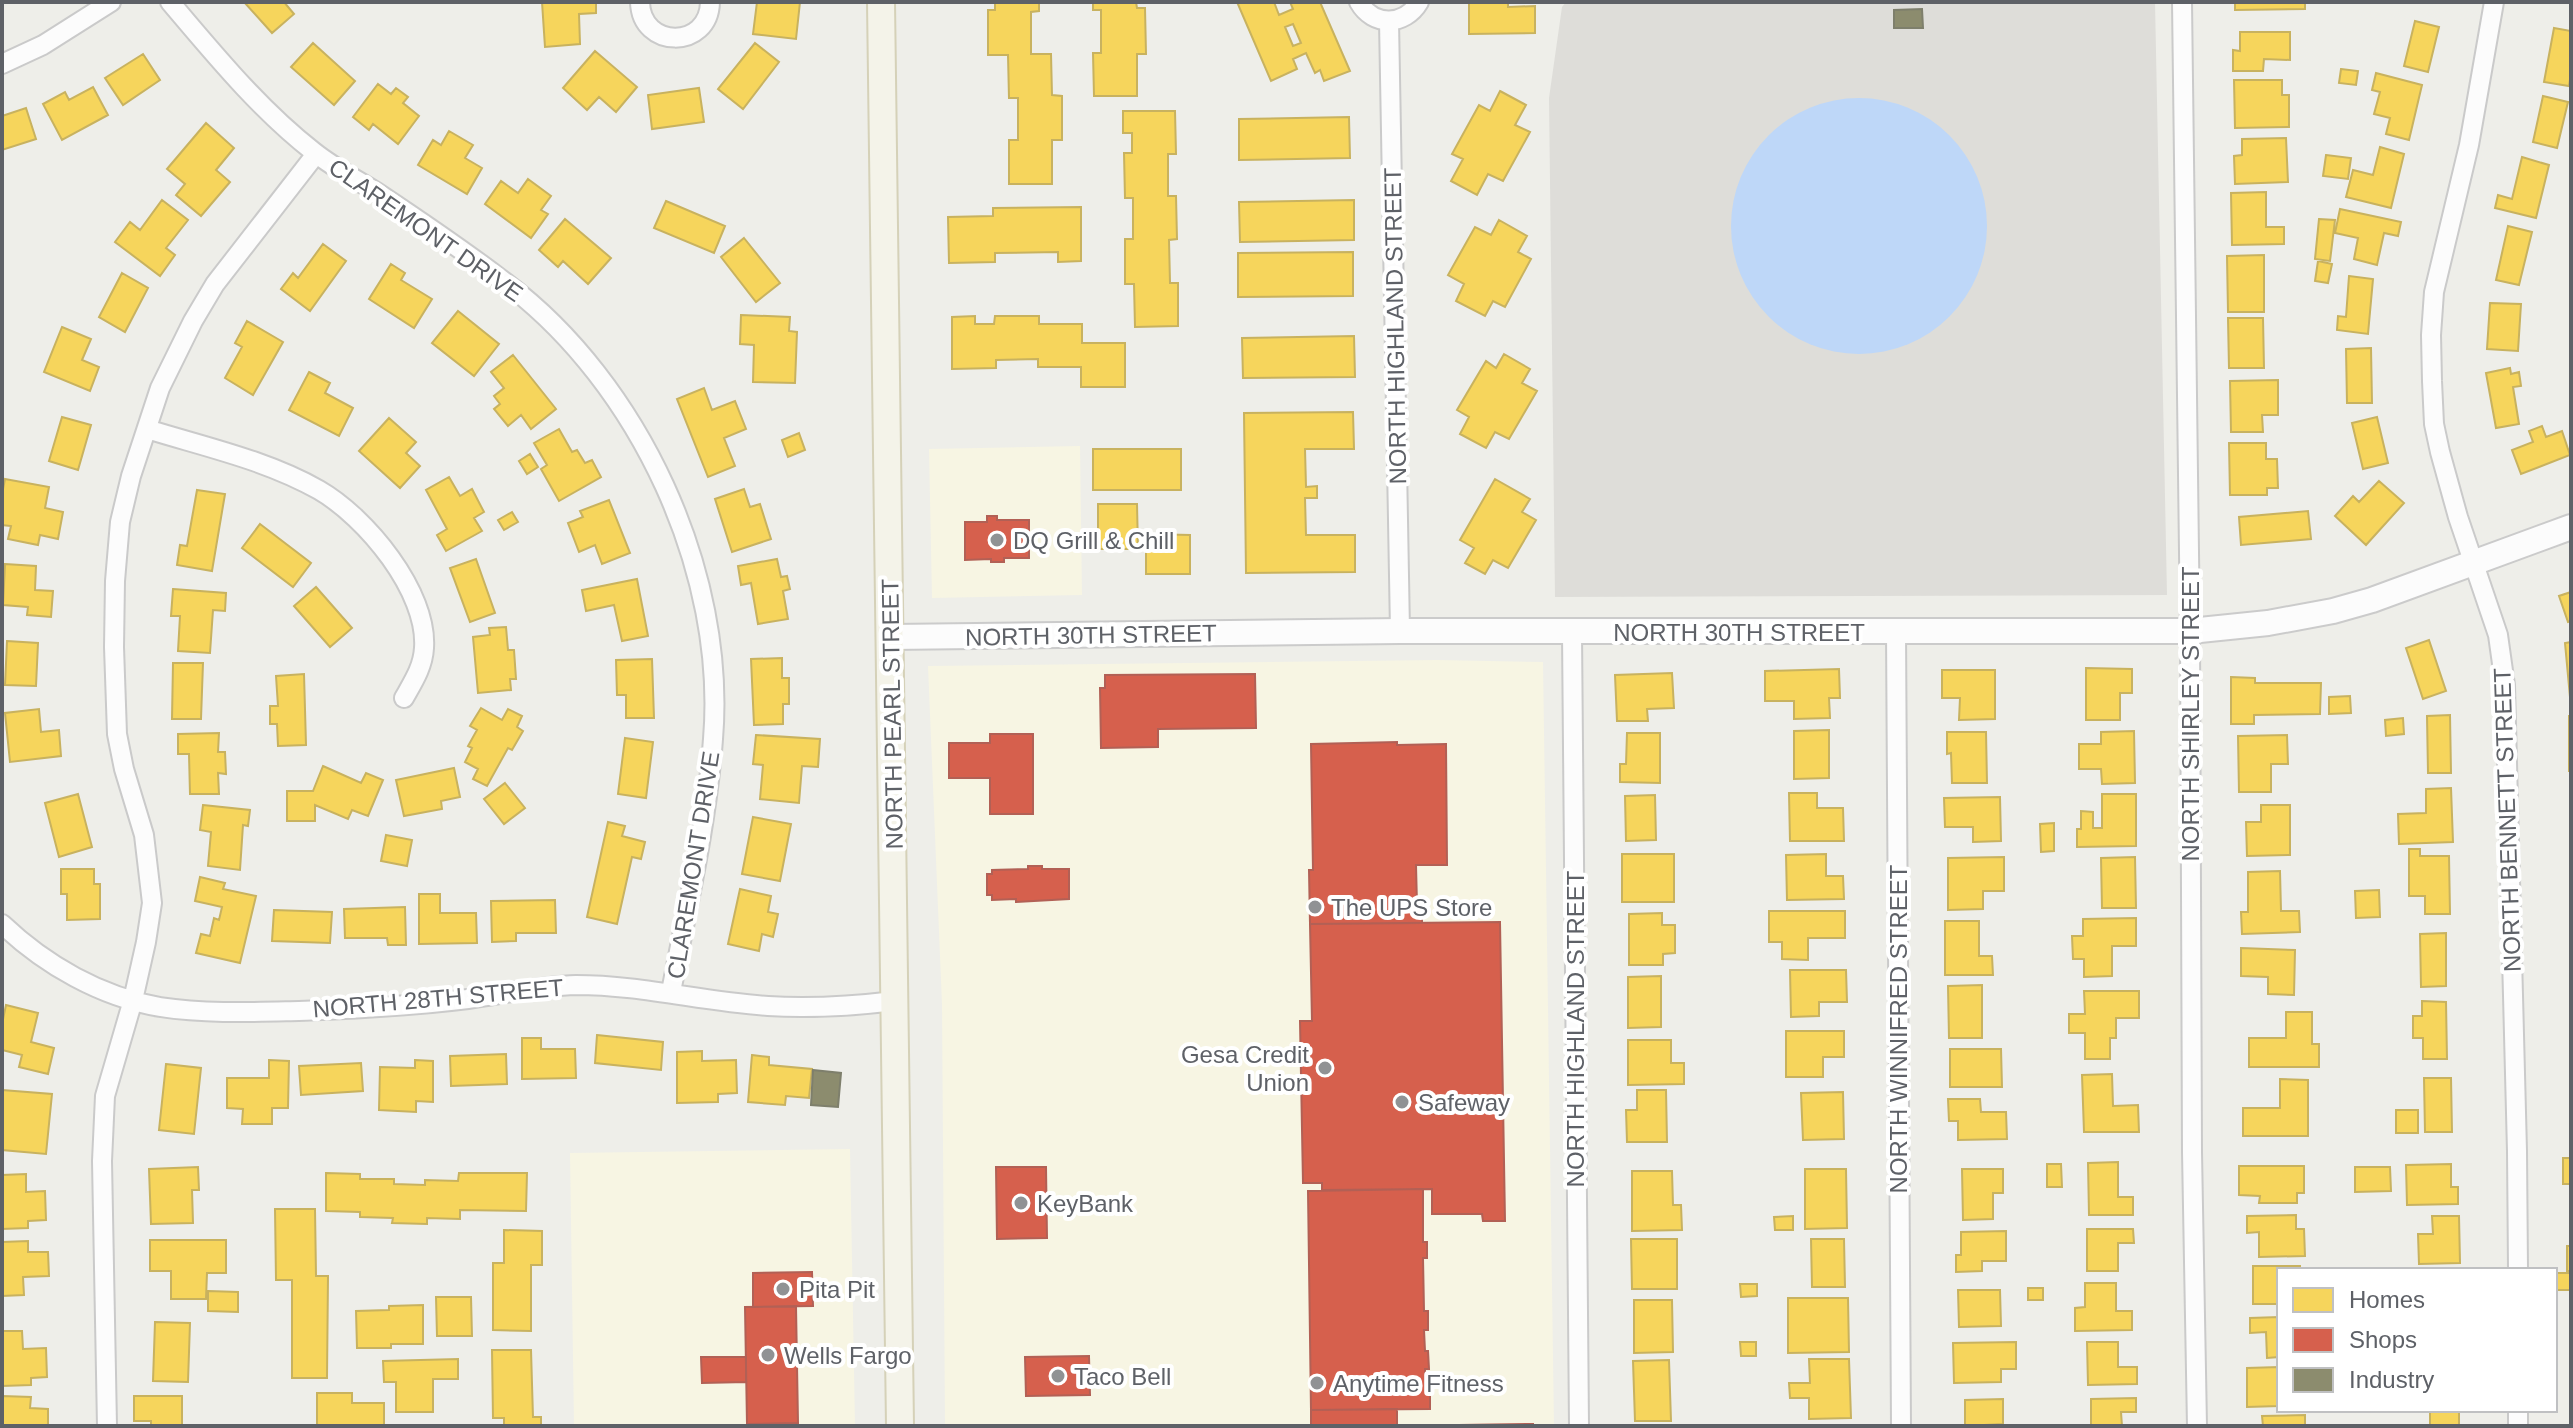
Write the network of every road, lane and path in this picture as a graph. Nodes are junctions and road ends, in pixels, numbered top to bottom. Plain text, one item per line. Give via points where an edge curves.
1 (111, 2) edge
2 (170, 2) edge
3 (640, 2) edge
4 (710, 2) edge
5 (881, 2) edge
6 (1359, 2) edge
7 (1419, 2) edge
8 (2182, 2) edge
9 (2494, 2) edge
10 (1389, 21) junction
11 (2, 64) edge
12 (316, 154) junction
13 (147, 429) junction
14 (2571, 527) edge
15 (2474, 563) junction
16 (1400, 631) junction
17 (1896, 631) junction
18 (2190, 631) junction
19 (1572, 633) junction
20 (891, 637) junction
21 (404, 698) dead end
22 (2, 924) edge
23 (671, 992) junction
24 (133, 1000) junction
25 (895, 1001) junction
26 (2518, 1268) edge
27 (107, 1426) edge
28 (900, 1426) edge
29 (1579, 1426) edge
30 (1901, 1426) edge
31 (2197, 1426) edge

1 - 11 street
2 - 12 street, CLAREMONT DRIVE via 249,94
3 - 4 street via 649,28 669,38 700,28
5 - 20 main road, NORTH PEARL STREET
6 - 10 street via 1369,15
7 - 10 street via 1409,15
8 - 18 street, NORTH SHIRLEY STREET
9 - 15 street, NORTH BENNETT STREET via 2469,145 2434,292 2431,335 2437,438
10 - 16 street, NORTH HIGHLAND STREET
12 - 13 street via 215,284 175,355
12 - 23 street, CLAREMONT DRIVE via 508,284 544,315 603,383 656,464 673,502 708,630 714,736
13 - 21 street via 288,475 322,492 368,532 403,577 422,621 421,662
13 - 24 street via 120,522 115,581 117,734 150,874 150,916
14 - 15 main road, NORTH 30TH STREET
15 - 18 main road, NORTH 30TH STREET via 2319,614
15 - 26 street, NORTH BENNETT STREET via 2498,635 2507,707
16 - 19 main road, NORTH 30TH STREET
16 - 20 main road, NORTH 30TH STREET
17 - 18 main road, NORTH 30TH STREET
17 - 19 main road, NORTH 30TH STREET
17 - 30 street, NORTH WINNIFRED STREET
18 - 31 street, NORTH SHIRLEY STREET
19 - 29 street, NORTH HIGHLAND STREET
20 - 25 main road, NORTH PEARL STREET
22 - 24 street, NORTH 28TH STREET via 58,968
23 - 24 street, NORTH 28TH STREET via 552,986 408,1005 255,1012 160,1007
23 - 25 street, NORTH 28TH STREET via 767,1006
24 - 27 street via 105,1096
25 - 28 main road, NORTH PEARL STREET

